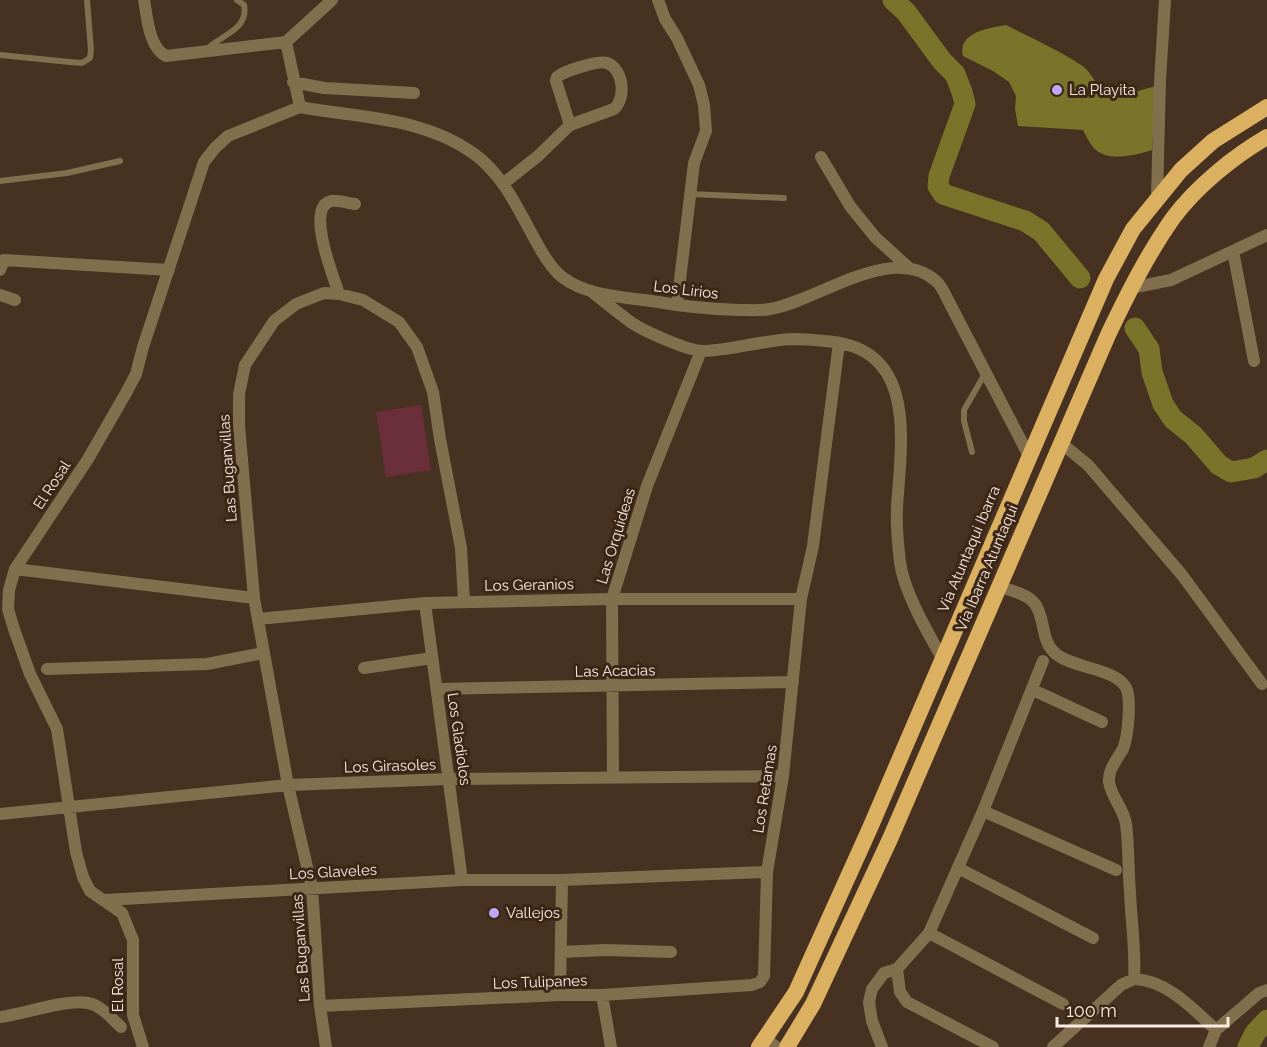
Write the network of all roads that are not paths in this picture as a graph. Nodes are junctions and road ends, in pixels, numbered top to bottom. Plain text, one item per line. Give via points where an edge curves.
1 (87, 0) edge
2 (144, 0) edge
3 (237, 0) edge
4 (332, 0) edge
5 (658, 0) edge
6 (1165, 0) edge
7 (286, 42) junction
8 (205, 51) junction
9 (0, 55) edge
10 (293, 82) junction
11 (414, 93) dead end
12 (300, 107) junction
13 (1267, 107) edge
14 (570, 125) junction
15 (1267, 137) edge
16 (821, 157) dead end
17 (120, 160) dead end
18 (0, 181) edge
19 (504, 183) junction
20 (689, 194) junction
21 (1157, 197) junction
22 (784, 198) dead end
23 (355, 204) dead end
24 (1267, 235) edge
25 (1233, 251) junction
26 (1, 263) edge
27 (909, 268) junction
28 (169, 270) junction
29 (1131, 288) junction
30 (591, 291) junction
31 (339, 294) junction
32 (0, 296) edge
33 (15, 300) dead end
34 (677, 305) junction
35 (840, 343) junction
36 (701, 351) junction
37 (1254, 361) dead end
38 (986, 372) junction
39 (1061, 443) junction
40 (972, 452) dead end
41 (1029, 456) junction
42 (15, 569) junction
43 (999, 587) junction
44 (254, 598) junction
45 (612, 599) junction
46 (801, 599) junction
47 (464, 601) junction
48 (425, 603) junction
49 (4, 609) edge
50 (258, 619) junction
51 (263, 653) junction
52 (432, 658) junction
53 (942, 658) junction
54 (1043, 661) dead end
55 (364, 668) dead end
56 (47, 669) dead end
57 (793, 682) junction
58 (1262, 684) dead end
59 (612, 687) junction
60 (436, 689) junction
61 (1033, 690) junction
62 (1102, 722) dead end
63 (613, 776) junction
64 (783, 776) junction
65 (449, 779) junction
66 (288, 785) junction
67 (70, 807) junction
68 (983, 811) junction
69 (0, 814) edge
70 (958, 868) junction
71 (1116, 870) dead end
72 (767, 872) junction
73 (462, 880) junction
74 (562, 880) junction
75 (312, 888) junction
76 (105, 900) junction
77 (929, 933) junction
78 (1093, 938) dead end
79 (561, 952) junction
80 (671, 952) dead end
81 (897, 969) junction
82 (1134, 979) junction
83 (760, 982) joint
84 (1267, 990) edge
85 (560, 995) junction
86 (602, 995) junction
87 (1063, 1004) dead end
88 (320, 1006) junction
89 (0, 1017) edge
90 (121, 1027) dead end
91 (1216, 1030) junction
92 (767, 1044) edge
93 (143, 1047) edge
94 (326, 1047) edge
95 (611, 1047) edge
96 (787, 1047) edge
97 (882, 1047) edge
98 (993, 1047) edge
99 (1053, 1047) edge
100 (1209, 1047) edge

1 - 9 lane via 90,58 82,63
2 - 8 street via 161,53 166,56
3 - 8 lane via 244,5 243,21
4 - 7 street
5 - 20 street via 691,64 704,105 706,132 694,163
6 - 21 street
7 - 8 street
7 - 10 street
10 - 11 street via 324,88
10 - 12 street
12 - 19 street, Los Lirios via 416,126 461,145
12 - 28 street, El Rosal via 228,136 215,148 204,162
13 - 21 highway, Via Atuntaqui Ibarra via 1214,141
14 - 14 street via 620,104 621,83 611,65 605,62 557,77
14 - 19 street
15 - 29 highway, Vía Ibarra Atuntaqui via 1215,174 1174,217
16 - 27 street via 850,206 875,237
17 - 18 lane via 67,173
19 - 30 street, Los Lirios via 545,259 562,277
20 - 22 lane
20 - 34 street
21 - 41 highway, Via Atuntaqui Ibarra via 1133,229 1106,279
23 - 31 street via 331,201 322,210 320,229
24 - 25 street
25 - 29 street via 1171,280
25 - 37 street
26 - 28 street
27 - 34 street, Los Lirios via 892,267 849,279 806,299 768,310
27 - 38 street, Los Lirios via 938,282
28 - 42 street, El Rosal via 136,374 88,459
29 - 39 highway, Vía Ibarra Atuntaqui
30 - 34 street, Los Lirios
30 - 36 street via 633,324
31 - 44 street, Las Buganvillas via 324,292 296,304 274,321 245,365 239,394 239,424
31 - 47 street, Las Buganvillas via 363,300 399,322 417,347 433,392 461,548
32 - 33 street
35 - 36 street via 792,339
35 - 46 street, Los Retamas via 813,546
35 - 53 street via 881,364 899,400 900,564 916,610
36 - 45 street, Las Orquideas via 647,486
38 - 40 lane via 964,410
38 - 41 street, Los Lirios
39 - 43 highway, Vía Ibarra Atuntaqui
39 - 58 street via 1088,465 1182,576
41 - 53 highway, Via Atuntaqui Ibarra
42 - 44 street
42 - 49 street, El Rosal
43 - 82 street via 1036,604 1044,637 1055,654 1077,666 1117,678 1128,692 1124,746 1109,780 1126,821
43 - 96 highway, Vía Ibarra Atuntaqui via 890,839 813,1004
44 - 50 street, Las Buganvillas
45 - 46 street, Los Geranios
45 - 47 street, Los Geranios
45 - 59 street, Las Orquideas
46 - 57 street, Los Retamas
47 - 48 street, Los Geranios
48 - 50 street, Los Geranios
48 - 52 street, Los Gladiolos
49 - 67 street, El Rosal via 57,729
50 - 51 street, Las Buganvillas
51 - 56 street via 207,664
51 - 66 street, Las Buganvillas
52 - 55 street
52 - 60 street, Los Gladiolos
53 - 92 highway, Via Atuntaqui Ibarra via 796,992
54 - 61 street
57 - 59 street, Las Acacias
57 - 64 street, Los Retamas
59 - 60 street, Las Acacias
59 - 63 street, Las Orquideas
60 - 65 street, Los Gladiolos
61 - 62 street
61 - 68 street
63 - 64 street, Los Girasoles
63 - 65 street, Los Girasoles
64 - 72 street, Los Retamas
65 - 66 street, Los Girasoles
65 - 73 street, Los Gladiolos
66 - 67 street, Los Girasoles
66 - 75 street, Las Buganvillas
67 - 69 street, Los Girasoles
67 - 76 street, El Rosal via 83,877 90,891
68 - 70 street
68 - 71 street
70 - 77 street
70 - 78 street
72 - 74 street, Los Glaveles
72 - 83 street, Los Retamas via 764,976
73 - 74 street, Los Glaveles
73 - 75 street, Los Glaveles
74 - 79 street
75 - 76 street, Los Glaveles
75 - 88 street, Las Buganvillas
76 - 93 street, El Rosal via 122,913 133,940 132,1015
77 - 81 street
77 - 87 street
79 - 80 street
79 - 85 street
81 - 97 street via 878,980 869,1002
81 - 98 street via 900,992 907,1002
82 - 91 street via 1158,984
82 - 99 street via 1121,985
83 - 86 street, Los Tulipanes
84 - 91 street
85 - 86 street, Los Tulipanes
85 - 88 street, Los Tulipanes
86 - 95 street
88 - 94 street, Las Buganvillas
89 - 90 street via 89,1003
91 - 100 street

